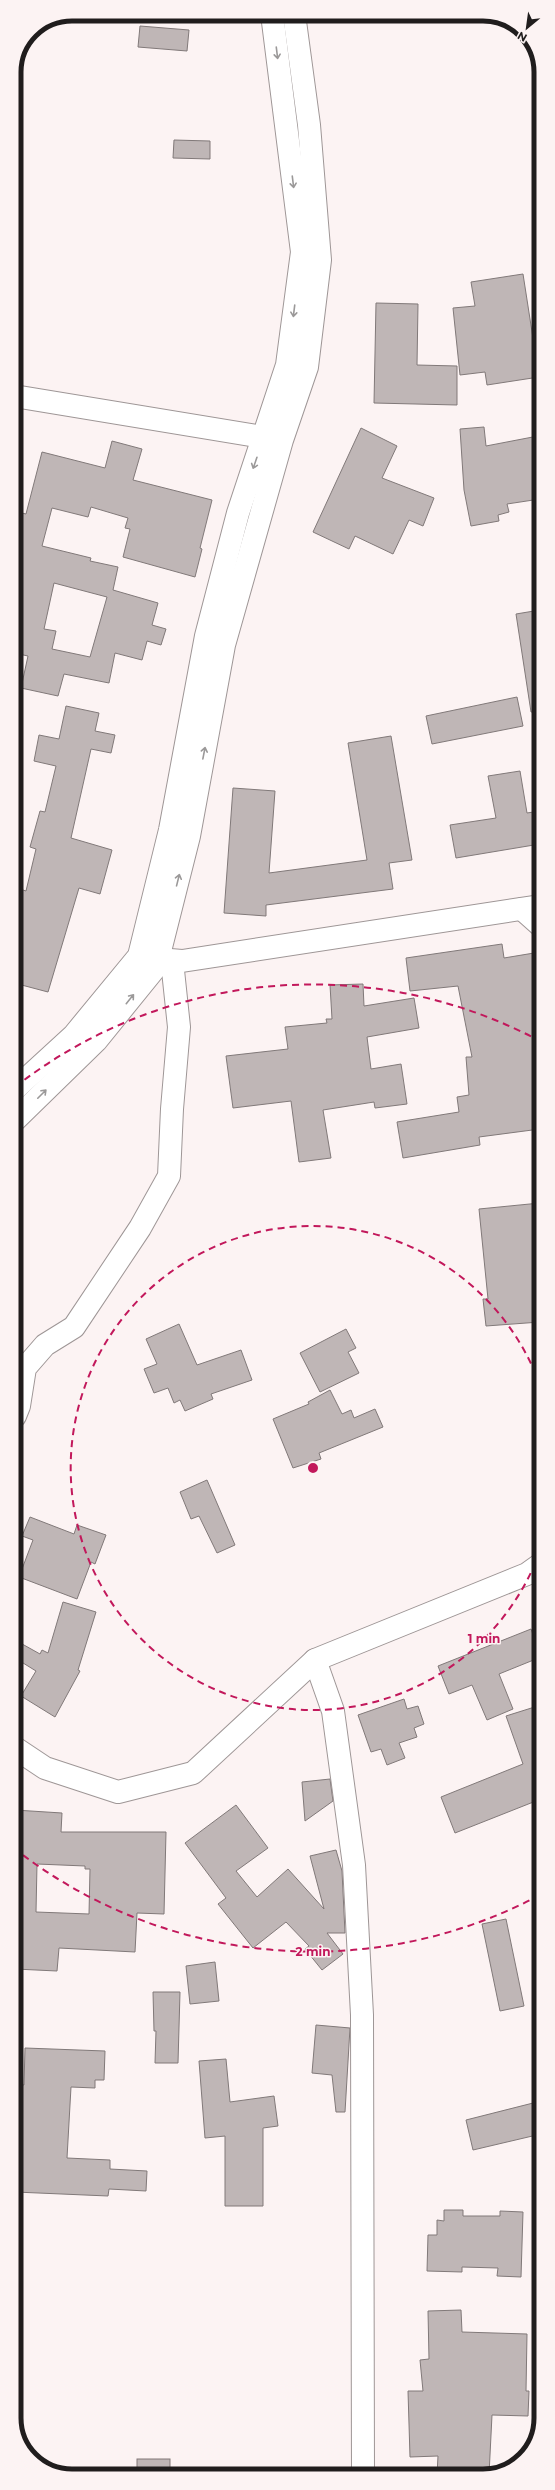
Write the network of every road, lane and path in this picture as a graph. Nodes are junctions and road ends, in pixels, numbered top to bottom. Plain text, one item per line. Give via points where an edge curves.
1 (273, 21) edge
2 (295, 21) edge
3 (21, 397) edge
4 (273, 438) junction
5 (531, 908) edge
6 (156, 959) junction
7 (21, 1084) edge
8 (21, 1114) edge
9 (21, 1387) edge
10 (534, 1569) edge
11 (314, 1660) junction
12 (21, 1752) edge
13 (363, 2469) edge

1 -> 4 street via 302,252 287,365
2 - 4 street via 309,125 320,260 307,367
3 - 4 street
4 - 6 street via 224,645 189,836
5 - 6 street via 182,961
6 - 7 street
8 -> 6 street via 96,1041 156,967
6 - 9 street via 179,1026 169,1176 140,1228 74,1327 45,1345 24,1368
10 - 11 street
11 - 12 street via 193,1773 118,1792 45,1768
11 - 13 street via 333,1711 355,1872 362,2015

